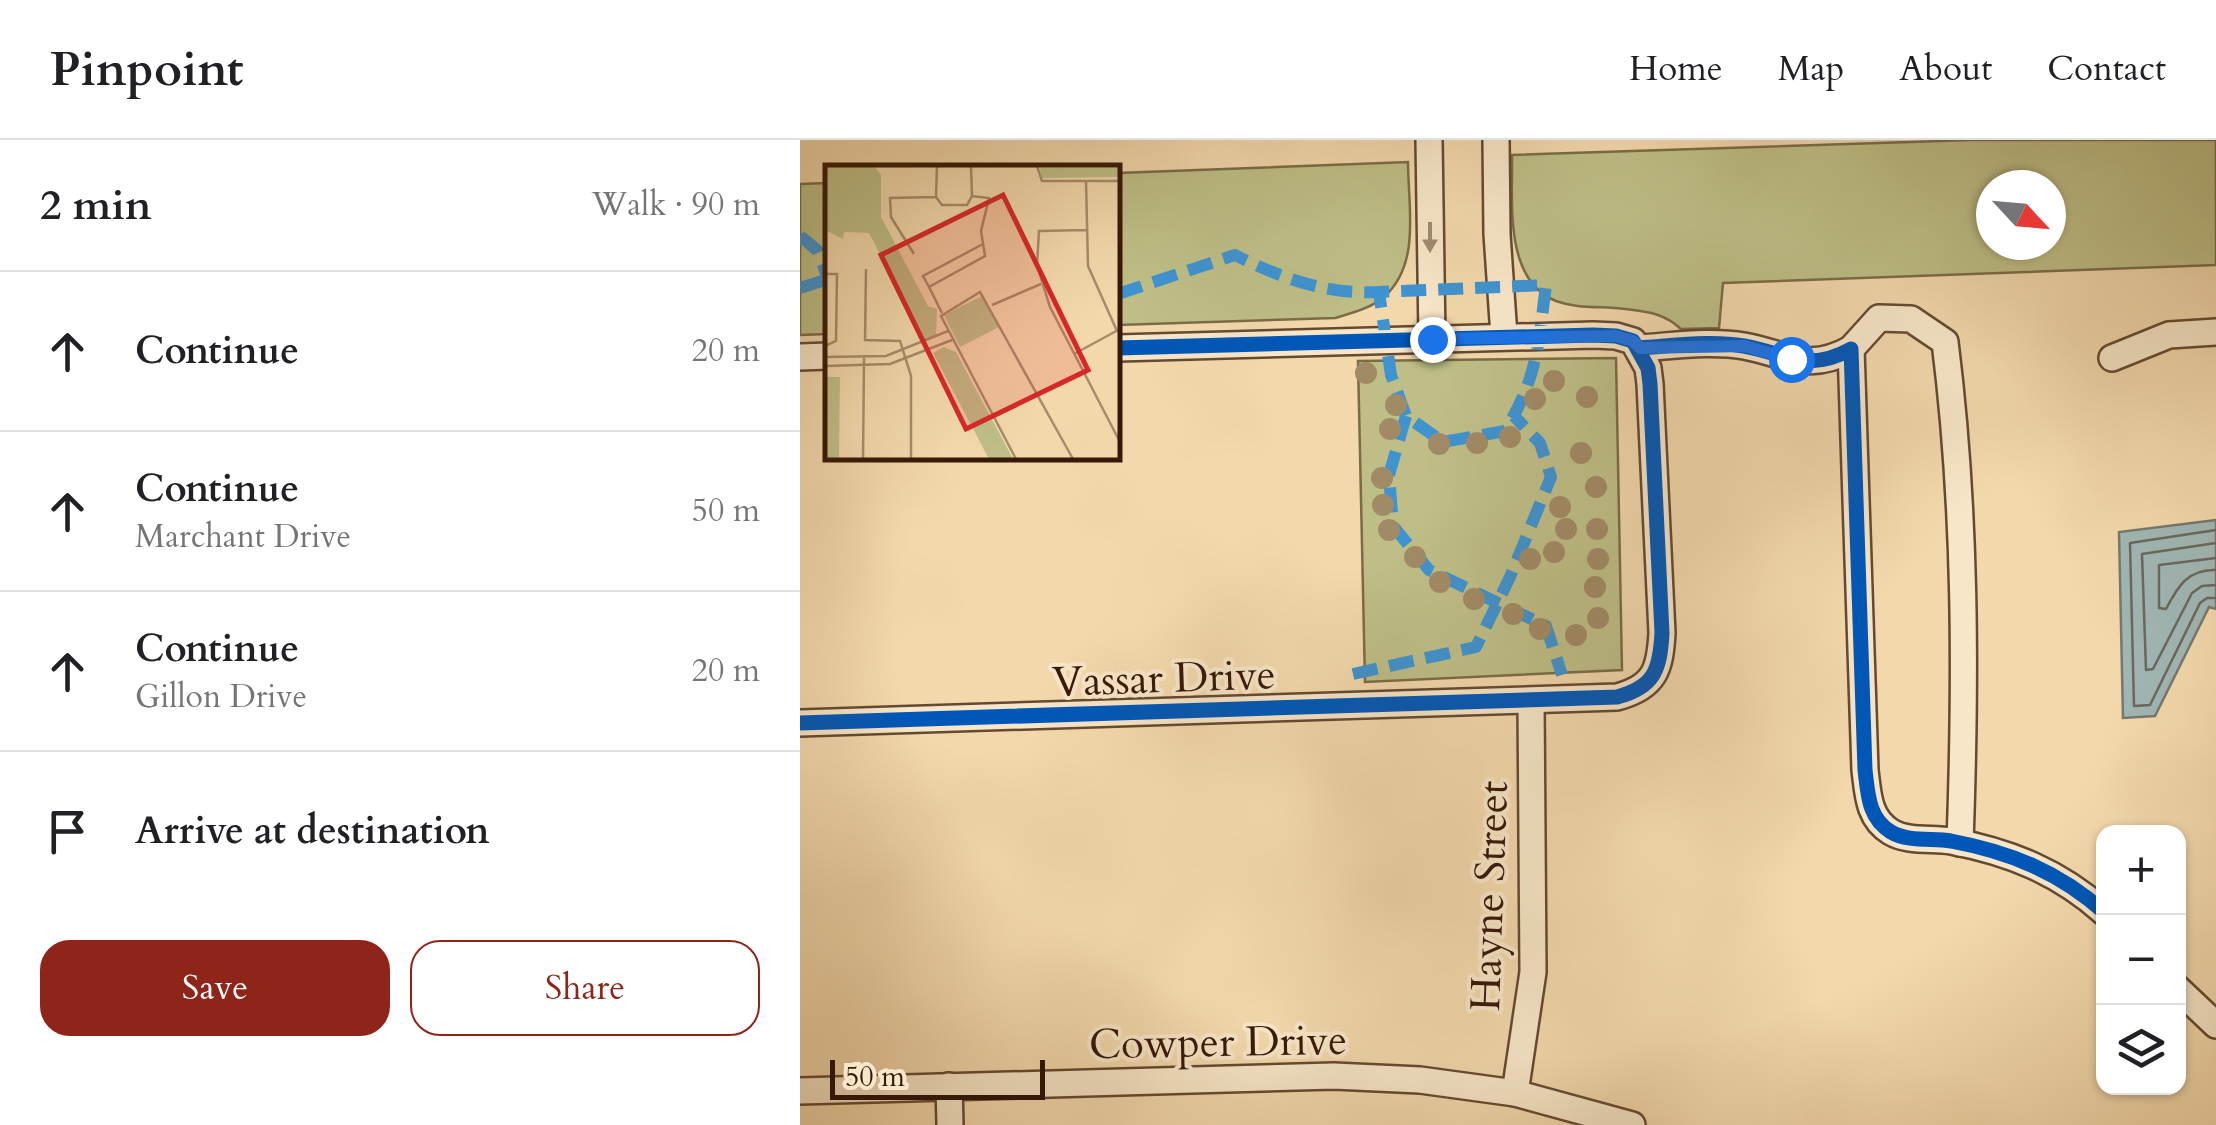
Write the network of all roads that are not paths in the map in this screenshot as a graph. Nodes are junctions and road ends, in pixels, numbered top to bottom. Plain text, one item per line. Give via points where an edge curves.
1 (1429, 140) edge
2 (1496, 140) edge
3 (2216, 332) edge
4 (1504, 336) junction
5 (1432, 339) junction
6 (1120, 348) edge
7 (1640, 348) junction
8 (1851, 349) junction
9 (825, 356) edge
10 (800, 357) edge
11 (2112, 358) dead end
12 (1531, 701) junction
13 (800, 724) edge
14 (1960, 843) junction
15 (2096, 906) edge
16 (2186, 998) edge
17 (2216, 1026) edge
18 (948, 1086) junction
19 (800, 1091) edge
20 (1515, 1093) junction
21 (950, 1125) edge
22 (1632, 1125) edge

1 -> 5 street
2 - 4 street
3 - 11 street via 2169,335
4 - 5 street
4 - 7 street via 1616,336
5 - 6 street
7 - 8 street via 1718,344 1827,362
7 - 12 street, Vassar Drive via 1650,384 1658,666 1644,685 1626,694
8 - 14 street via 1868,802 1876,819 1902,837
8 - 14 street via 1879,318 1912,319 1945,342 1958,441 1966,682
9 - 10 street
12 - 13 street, Vassar Drive
12 - 20 street, Hayne Street via 1533,972
14 - 15 street via 2051,872
16 - 17 street
18 - 19 street, Cowper Drive
18 - 20 street, Cowper Drive via 1334,1076
18 - 21 street
20 - 22 street, Cowper Drive

